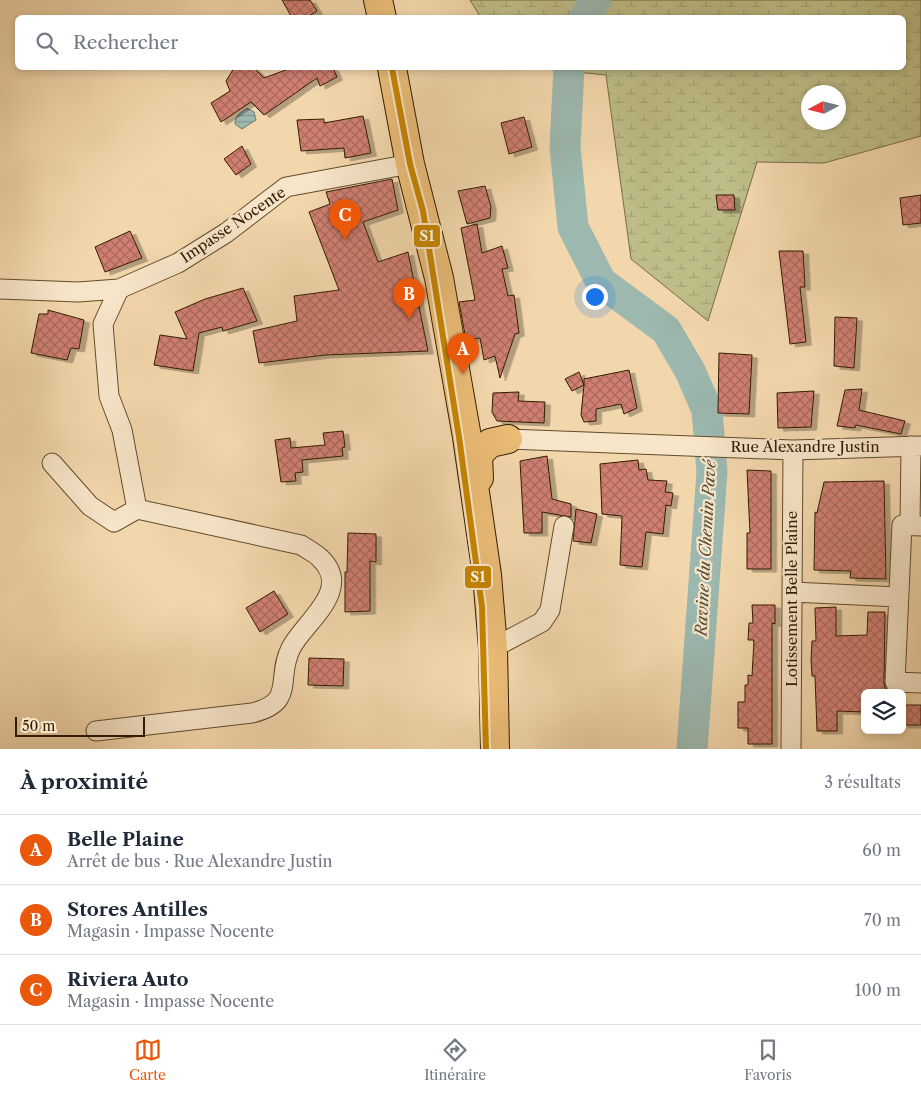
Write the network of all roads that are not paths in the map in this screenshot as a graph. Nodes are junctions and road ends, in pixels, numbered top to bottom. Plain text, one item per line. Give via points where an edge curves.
1 (378, 0) edge
2 (381, 15) edge
3 (392, 70) edge
4 (410, 164) junction
5 (423, 211) junction
6 (0, 289) edge
7 (119, 289) junction
8 (458, 383) junction
9 (508, 439) junction
10 (916, 446) edge
11 (793, 450) junction
12 (52, 463) dead end
13 (137, 509) junction
14 (564, 526) dead end
15 (916, 526) edge
16 (480, 528) junction
17 (792, 592) junction
18 (899, 597) junction
19 (493, 648) junction
20 (921, 683) edge
21 (96, 731) dead end
22 (486, 749) edge
23 (494, 749) edge
24 (791, 749) edge

1 - 2 highway
3 - 4 highway
4 - 5 highway
4 - 7 street, Impasse Nocente via 286,187 226,233 178,263
5 - 8 highway
5 - 22 highway via 482,607
6 - 7 street, Impasse Nocente via 78,292
7 - 13 street via 103,324 104,342 109,396 122,430
8 - 9 highway via 465,390 477,430 483,435
8 - 16 highway
9 - 11 street, Rue Alexandre Justin
9 - 16 highway via 490,443 478,455 484,521
10 - 11 street, Rue Alexandre Justin
10 - 15 street
11 - 17 street, Lotissement Belle Plaine
12 - 13 street via 90,506 114,522
13 - 21 street via 301,545 321,558 330,572 331,590 320,611 289,650 279,699 267,710
14 - 19 street via 550,610 542,622
15 - 18 street via 902,525
16 - 19 highway
17 - 18 street
17 - 24 street, Lotissement Belle Plaine
18 - 20 street via 895,682
19 - 23 highway

